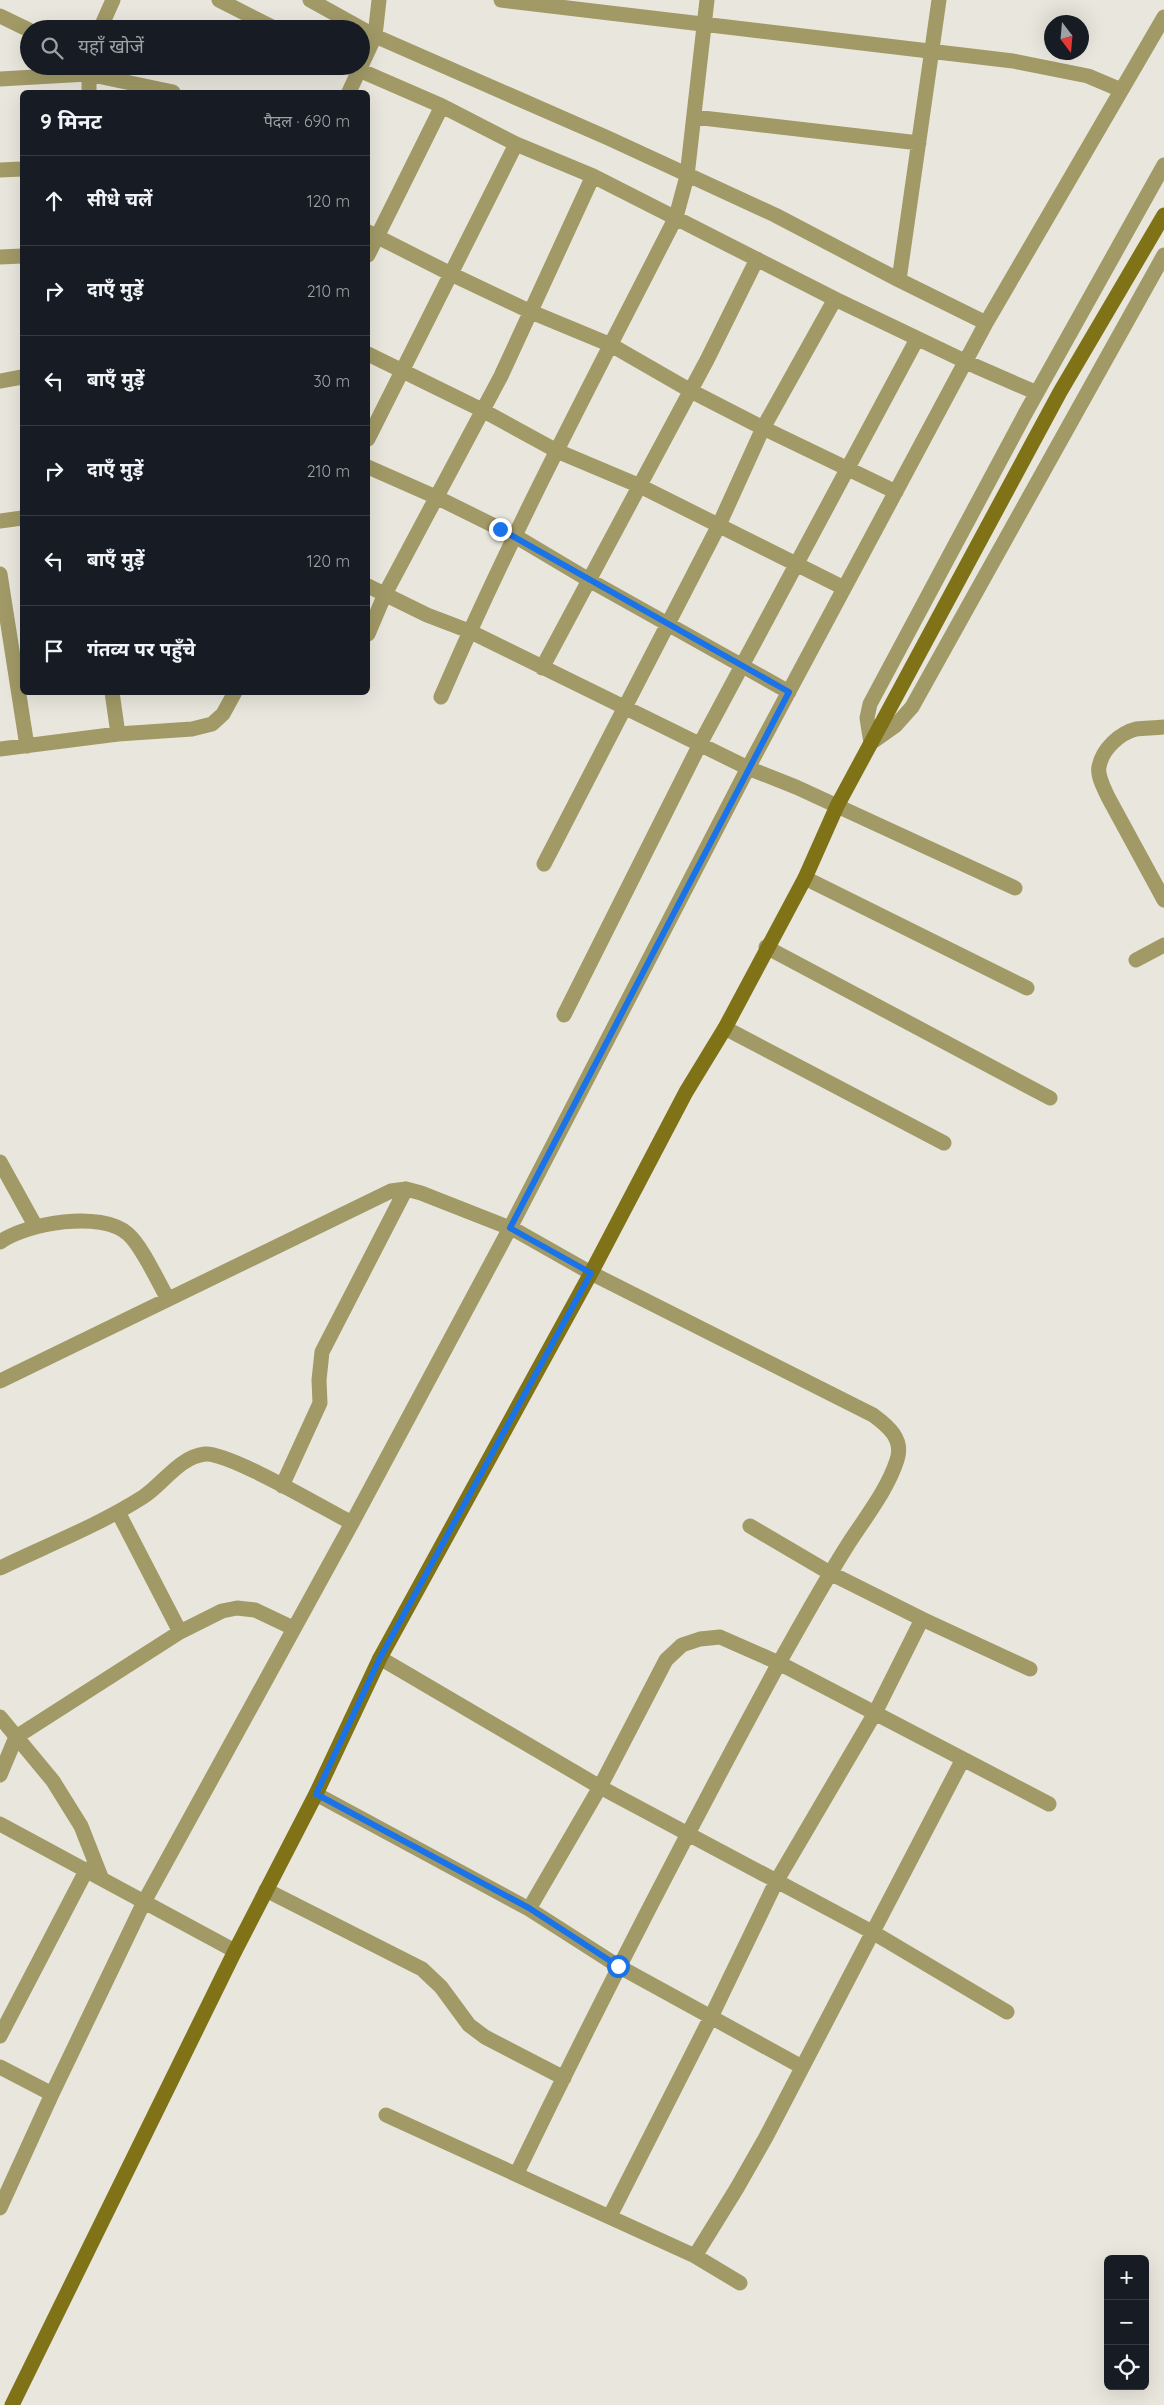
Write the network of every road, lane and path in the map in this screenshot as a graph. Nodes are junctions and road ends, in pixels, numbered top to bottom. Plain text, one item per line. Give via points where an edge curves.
1 (112, 0) edge
2 (219, 0) edge
3 (310, 0) edge
4 (379, 0) edge
5 (501, 0) edge
6 (707, 0) edge
7 (938, 0) edge
8 (0, 16) edge
9 (1164, 17) edge
10 (104, 20) edge
11 (258, 20) edge
12 (342, 20) edge
13 (20, 26) edge
14 (704, 26) junction
15 (370, 38) edge
16 (373, 40) junction
17 (370, 45) edge
18 (930, 53) junction
19 (370, 72) edge
20 (39, 75) edge
21 (88, 75) edge
22 (107, 75) edge
23 (355, 75) edge
24 (0, 79) edge
25 (89, 90) edge
26 (165, 90) edge
27 (351, 90) edge
28 (1121, 90) junction
29 (442, 106) junction
30 (694, 117) junction
31 (919, 143) junction
32 (516, 144) junction
33 (1164, 165) edge
34 (20, 169) edge
35 (0, 170) edge
36 (593, 176) junction
37 (686, 182) junction
38 (677, 214) junction
39 (1164, 215) edge
40 (372, 234) edge
41 (1164, 255) edge
42 (20, 256) edge
43 (0, 257) edge
44 (757, 259) junction
45 (450, 274) junction
46 (899, 280) junction
47 (835, 299) junction
48 (529, 311) junction
49 (986, 323) junction
50 (917, 339) junction
51 (611, 345) junction
52 (370, 355) edge
53 (971, 364) junction
54 (402, 371) junction
55 (20, 378) edge
56 (0, 380) edge
57 (691, 391) junction
58 (1037, 393) junction
59 (482, 410) junction
60 (763, 428) junction
61 (370, 435) edge
62 (557, 451) junction
63 (370, 468) edge
64 (847, 468) junction
65 (640, 486) junction
66 (896, 492) junction
67 (436, 497) junction
68 (20, 518) edge
69 (0, 522) edge
70 (718, 525) junction
71 (516, 536) junction
72 (796, 564) junction
73 (0, 574) edge
74 (589, 580) junction
75 (370, 587) edge
76 (844, 588) junction
77 (385, 594) junction
78 (668, 624) junction
79 (370, 629) edge
80 (469, 632) junction
81 (11, 635) edge
82 (742, 666) junction
83 (542, 668) junction
84 (789, 692) junction
85 (112, 695) edge
86 (233, 695) edge
87 (441, 697) dead end
88 (625, 707) junction
89 (1164, 727) edge
90 (118, 734) junction
91 (871, 743) junction
92 (700, 744) junction
93 (27, 746) junction
94 (0, 749) edge
95 (753, 770) junction
96 (837, 806) junction
97 (544, 864) dead end
98 (805, 878) junction
99 (1015, 888) dead end
100 (1164, 900) edge
101 (1164, 945) edge
102 (766, 947) junction
103 (1136, 960) dead end
104 (1027, 988) dead end
105 (564, 1015) dead end
106 (725, 1028) junction
107 (1050, 1098) dead end
108 (944, 1143) dead end
109 (0, 1162) edge
110 (406, 1189) junction
111 (36, 1227) junction
112 (513, 1229) junction
113 (0, 1242) edge
114 (591, 1273) junction
115 (168, 1299) junction
116 (0, 1381) edge
117 (282, 1486) junction
118 (118, 1512) junction
119 (352, 1523) junction
120 (750, 1526) dead end
121 (2, 1564) edge
122 (830, 1573) junction
123 (922, 1619) junction
124 (293, 1628) junction
125 (180, 1632) junction
126 (380, 1658) junction
127 (779, 1663) junction
128 (1030, 1669) dead end
129 (875, 1713) junction
130 (0, 1718) edge
131 (16, 1736) junction
132 (963, 1759) junction
133 (0, 1775) edge
134 (600, 1787) junction
135 (316, 1794) junction
136 (1049, 1804) dead end
137 (0, 1824) edge
138 (688, 1835) junction
139 (87, 1869) junction
140 (101, 1877) junction
141 (776, 1882) junction
142 (266, 1890) junction
143 (144, 1902) junction
144 (529, 1908) junction
145 (874, 1934) junction
146 (235, 1951) junction
147 (618, 1966) junction
148 (1007, 2012) dead end
149 (712, 2015) junction
150 (0, 2036) edge
151 (0, 2067) edge
152 (802, 2067) junction
153 (564, 2078) junction
154 (52, 2094) junction
155 (386, 2115) dead end
156 (517, 2174) junction
157 (0, 2208) edge
158 (610, 2216) junction
159 (695, 2256) junction
160 (740, 2283) dead end
161 (12, 2405) edge

1 - 10 street
2 - 11 street
3 - 12 street
4 - 16 street
5 - 14 street
6 - 14 street
7 - 18 street
8 - 13 street
9 - 28 street
14 - 18 street
14 - 30 street
15 - 16 street
16 - 17 street
16 - 37 street via 608,138
18 - 28 street via 1060,68
18 - 31 street
19 - 29 street
20 - 24 street
21 - 25 street
22 - 26 street
23 - 27 street
28 - 49 street
29 - 32 street
29 - 40 street
30 - 31 street
30 - 37 street
31 - 46 street
32 - 36 street
32 - 45 street
33 - 58 street
34 - 35 street
36 - 38 street
36 - 48 street
37 - 38 street
37 - 46 street via 775,215
38 - 44 street
38 - 51 street
39 - 91 street via 1060,392
40 - 45 street
41 - 91 street via 912,707 895,726
42 - 43 street
44 - 47 street
44 - 57 street
45 - 48 street
45 - 54 street
46 - 49 street
47 - 50 street
47 - 60 street
48 - 51 street
48 - 59 street via 501,376
49 - 53 street
50 - 53 street
50 - 64 street
51 - 57 street
51 - 62 street
52 - 54 street
53 - 58 street
53 - 66 street
54 - 59 street
54 - 61 street
55 - 56 street
57 - 60 street
57 - 65 street
58 - 91 street via 870,704 867,718
59 - 62 street
59 - 67 street
60 - 64 street
60 - 70 street
62 - 65 street
62 - 71 street
63 - 67 street
64 - 66 street
64 - 72 street
65 - 70 street
65 - 74 street
66 - 76 street
67 - 71 street
67 - 77 street
68 - 69 street
70 - 72 street
70 - 78 street
71 - 74 street
71 - 80 street
72 - 76 street
72 - 82 street
73 - 81 street
74 - 78 street
74 - 83 street
75 - 77 street
76 - 84 street
77 - 79 street
77 - 80 street
78 - 82 street
78 - 88 street
80 - 83 street
80 - 87 street
81 - 93 street
82 - 84 street
82 - 92 street
83 - 88 street
84 - 95 street
85 - 90 street
86 - 90 street via 223,714 212,724 192,729
88 - 92 street
88 - 97 street
89 - 100 street via 1121,735 1106,750 1099,767 1108,797
90 - 93 street
91 - 96 street
92 - 95 street
92 - 105 street
93 - 94 street
95 - 96 street
95 - 112 street
96 - 98 street
96 - 99 street
98 - 102 street
98 - 104 street
101 - 103 street
102 - 106 street
102 - 107 street
106 - 108 street
106 - 114 street via 686,1092
109 - 111 street
110 - 112 street
110 - 115 street via 391,1191
110 - 117 street via 322,1352 320,1403
111 - 113 street
111 - 115 street via 72,1220 110,1225 128,1234
112 - 114 street
112 - 119 street
114 - 122 street via 872,1415 891,1428 898,1458 889,1480
114 - 126 street
115 - 116 street
117 - 118 street via 225,1458 205,1454 189,1459 159,1486
117 - 119 street
118 - 121 street
118 - 125 street
119 - 124 street
120 - 122 street
122 - 123 street
122 - 127 street
123 - 128 street
123 - 129 street
124 - 125 street via 255,1610 237,1608 222,1611
124 - 143 street
125 - 131 street
126 - 134 street
126 - 135 street
127 - 129 street
127 - 134 street via 720,1637 682,1645 666,1660
127 - 138 street
129 - 132 street
129 - 141 street
130 - 131 street
131 - 133 street
131 - 140 street via 53,1781 81,1826
132 - 136 street
132 - 145 street
134 - 138 street
134 - 144 street
135 - 142 street
135 - 144 street
137 - 139 street
138 - 141 street
138 - 147 street
139 - 140 street
139 - 150 street
140 - 143 street
141 - 145 street
141 - 149 street
142 - 146 street
142 - 153 street via 422,1969 441,1987 469,2025
143 - 146 street
143 - 154 street
144 - 147 street
145 - 148 street
145 - 152 street
146 - 161 street
147 - 149 street
147 - 153 street
149 - 152 street
149 - 158 street
151 - 154 street
152 - 159 street via 738,2188
153 - 156 street
154 - 157 street
155 - 156 street
156 - 158 street
158 - 159 street
159 - 160 street

